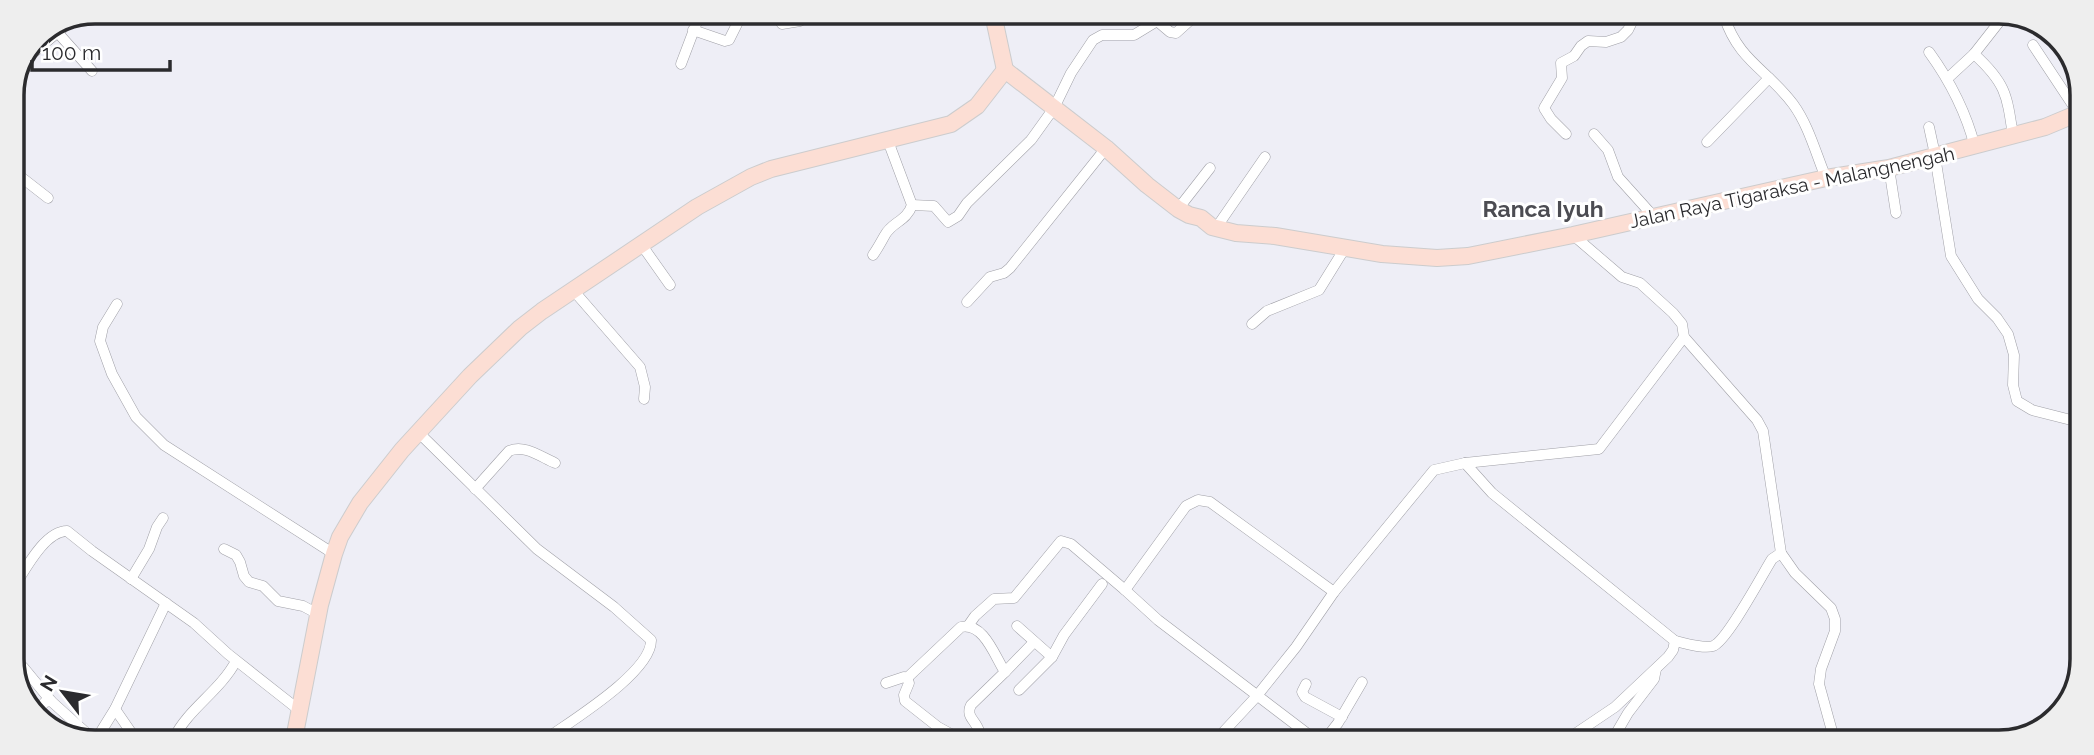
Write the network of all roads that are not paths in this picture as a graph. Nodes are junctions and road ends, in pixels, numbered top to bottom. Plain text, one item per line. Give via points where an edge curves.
1 (696, 24) edge
2 (738, 24) edge
3 (995, 24) edge
4 (1152, 24) edge
5 (1161, 24) edge
6 (1186, 24) edge
7 (1631, 24) edge
8 (1727, 24) edge
9 (1998, 24) edge
10 (693, 30) junction
11 (59, 34) edge
12 (2033, 46) dead end
13 (1929, 52) dead end
14 (1975, 54) junction
15 (681, 64) dead end
16 (1005, 70) junction
17 (92, 71) dead end
18 (1769, 78) junction
19 (1948, 78) junction
20 (2069, 97) edge
21 (1054, 108) junction
22 (2069, 117) edge
23 (1928, 127) dead end
24 (1566, 134) dead end
25 (1594, 134) dead end
26 (2013, 136) junction
27 (888, 141) junction
28 (1707, 142) dead end
29 (1975, 147) junction
30 (1106, 148) junction
31 (1936, 156) junction
32 (1265, 157) dead end
33 (1210, 168) dead end
34 (1889, 168) junction
35 (1826, 178) junction
36 (24, 179) edge
37 (48, 198) dead end
38 (912, 205) junction
39 (1178, 209) junction
40 (1896, 212) dead end
41 (1654, 217) junction
42 (1216, 228) junction
43 (1573, 235) junction
44 (641, 244) junction
45 (1345, 248) junction
46 (873, 255) dead end
47 (670, 285) dead end
48 (573, 290) junction
49 (967, 302) dead end
50 (117, 304) dead end
51 (1252, 324) dead end
52 (1684, 337) junction
53 (644, 399) dead end
54 (2070, 420) edge
55 (419, 433) junction
56 (555, 463) dead end
57 (1465, 463) junction
58 (475, 489) junction
59 (163, 518) dead end
60 (224, 549) dead end
61 (1780, 553) junction
62 (334, 554) junction
63 (25, 570) edge
64 (131, 579) junction
65 (1102, 584) dead end
66 (1125, 590) junction
67 (1334, 592) junction
68 (166, 603) junction
69 (318, 614) junction
70 (968, 626) junction
71 (1017, 626) dead end
72 (1675, 641) junction
73 (1033, 643) junction
74 (1052, 657) junction
75 (236, 661) junction
76 (1656, 669) junction
77 (26, 670) edge
78 (1005, 672) junction
79 (907, 678) junction
80 (1362, 682) dead end
81 (886, 683) dead end
82 (1306, 684) dead end
83 (1019, 691) dead end
84 (1256, 697) junction
85 (51, 701) junction
86 (41, 706) edge
87 (115, 709) junction
88 (299, 710) junction
89 (1342, 717) junction
90 (82, 729) edge
91 (102, 730) edge
92 (129, 730) edge
93 (179, 730) edge
94 (296, 730) edge
95 (558, 730) edge
96 (944, 730) edge
97 (978, 730) edge
98 (1225, 730) edge
99 (1302, 730) edge
100 (1332, 730) edge
101 (1581, 730) edge
102 (1618, 730) edge
103 (1832, 730) edge

1 - 10 street
2 - 10 street via 725,41
3 - 16 main road
4 - 21 street via 1134,35 1102,35 1093,40
5 - 6 street via 1176,33
7 - 24 street via 1621,37 1588,41 1562,63 1562,78 1544,108
8 - 18 street via 1738,49
9 - 14 street
10 - 15 street
11 - 17 street
12 - 20 street
13 - 19 street
14 - 19 street
14 - 26 street via 2005,90
16 - 21 main road, Jalan Raya Tigaraksa - Malangnengah
16 - 27 main road via 960,120
18 - 28 street
18 - 35 street via 1802,118
19 - 29 street
21 - 30 main road, Jalan Raya Tigaraksa - Malangnengah
21 - 38 street via 1031,139 950,222 934,206
22 - 26 main road, Jalan Raya Tigaraksa - Malangnengah
23 - 31 street
25 - 41 street via 1608,150 1618,177
26 - 29 main road, Jalan Raya Tigaraksa - Malangnengah
27 - 38 street
27 - 44 main road via 761,172
29 - 31 main road, Jalan Raya Tigaraksa - Malangnengah
30 - 39 main road, Jalan Raya Tigaraksa - Malangnengah
30 - 49 street via 1010,268 990,277
31 - 34 main road, Jalan Raya Tigaraksa - Malangnengah
31 - 54 street via 1951,256 1978,299 2008,334 2017,401
32 - 42 street
33 - 39 street
34 - 35 main road, Jalan Raya Tigaraksa - Malangnengah
34 - 40 street
35 - 41 main road, Jalan Raya Tigaraksa - Malangnengah
36 - 37 street
38 - 46 street
39 - 42 main road, Jalan Raya Tigaraksa - Malangnengah
41 - 43 main road, Jalan Raya Tigaraksa - Malangnengah
42 - 45 main road, Jalan Raya Tigaraksa - Malangnengah
43 - 45 main road, Jalan Raya Tigaraksa - Malangnengah via 1437,258
43 - 52 street via 1674,313
44 - 47 street
44 - 48 main road
45 - 51 street via 1319,290 1267,311
48 - 53 street via 640,367
48 - 55 main road via 510,338
50 - 62 street via 100,341 136,418 164,445
52 - 57 street via 1599,449
52 - 61 street via 1763,431
55 - 58 street
55 - 62 main road via 366,495
56 - 58 street via 522,448 514,449
57 - 67 street via 1431,472
57 - 72 street via 1492,493
58 - 95 street via 537,548 651,640 647,657 634,673
59 - 64 street
60 - 69 street via 236,555 249,582 262,586 278,601
61 - 72 street via 1717,643
61 - 103 street via 1831,608 1835,619 1819,684
62 - 69 main road
63 - 64 street via 38,550 64,530
64 - 68 street
65 - 74 street
66 - 67 street via 1186,506 1204,500
66 - 70 street via 1071,544 1061,541 1014,598 994,599
66 - 84 street
67 - 84 street
68 - 75 street
68 - 87 street
69 - 88 main road
70 - 78 street via 985,638
70 - 79 street via 955,632
71 - 73 street
72 - 76 street
73 - 74 street
73 - 78 street
74 - 83 street
75 - 88 street
75 - 93 street
76 - 101 street via 1615,707
76 - 102 street via 1654,679
77 - 85 street
78 - 97 street via 969,709
79 - 81 street
79 - 96 street via 905,701
80 - 89 street
82 - 89 street via 1305,697
84 - 98 street
84 - 99 street
85 - 86 street
85 - 90 street
87 - 91 street
87 - 92 street
88 - 94 main road
89 - 100 street

